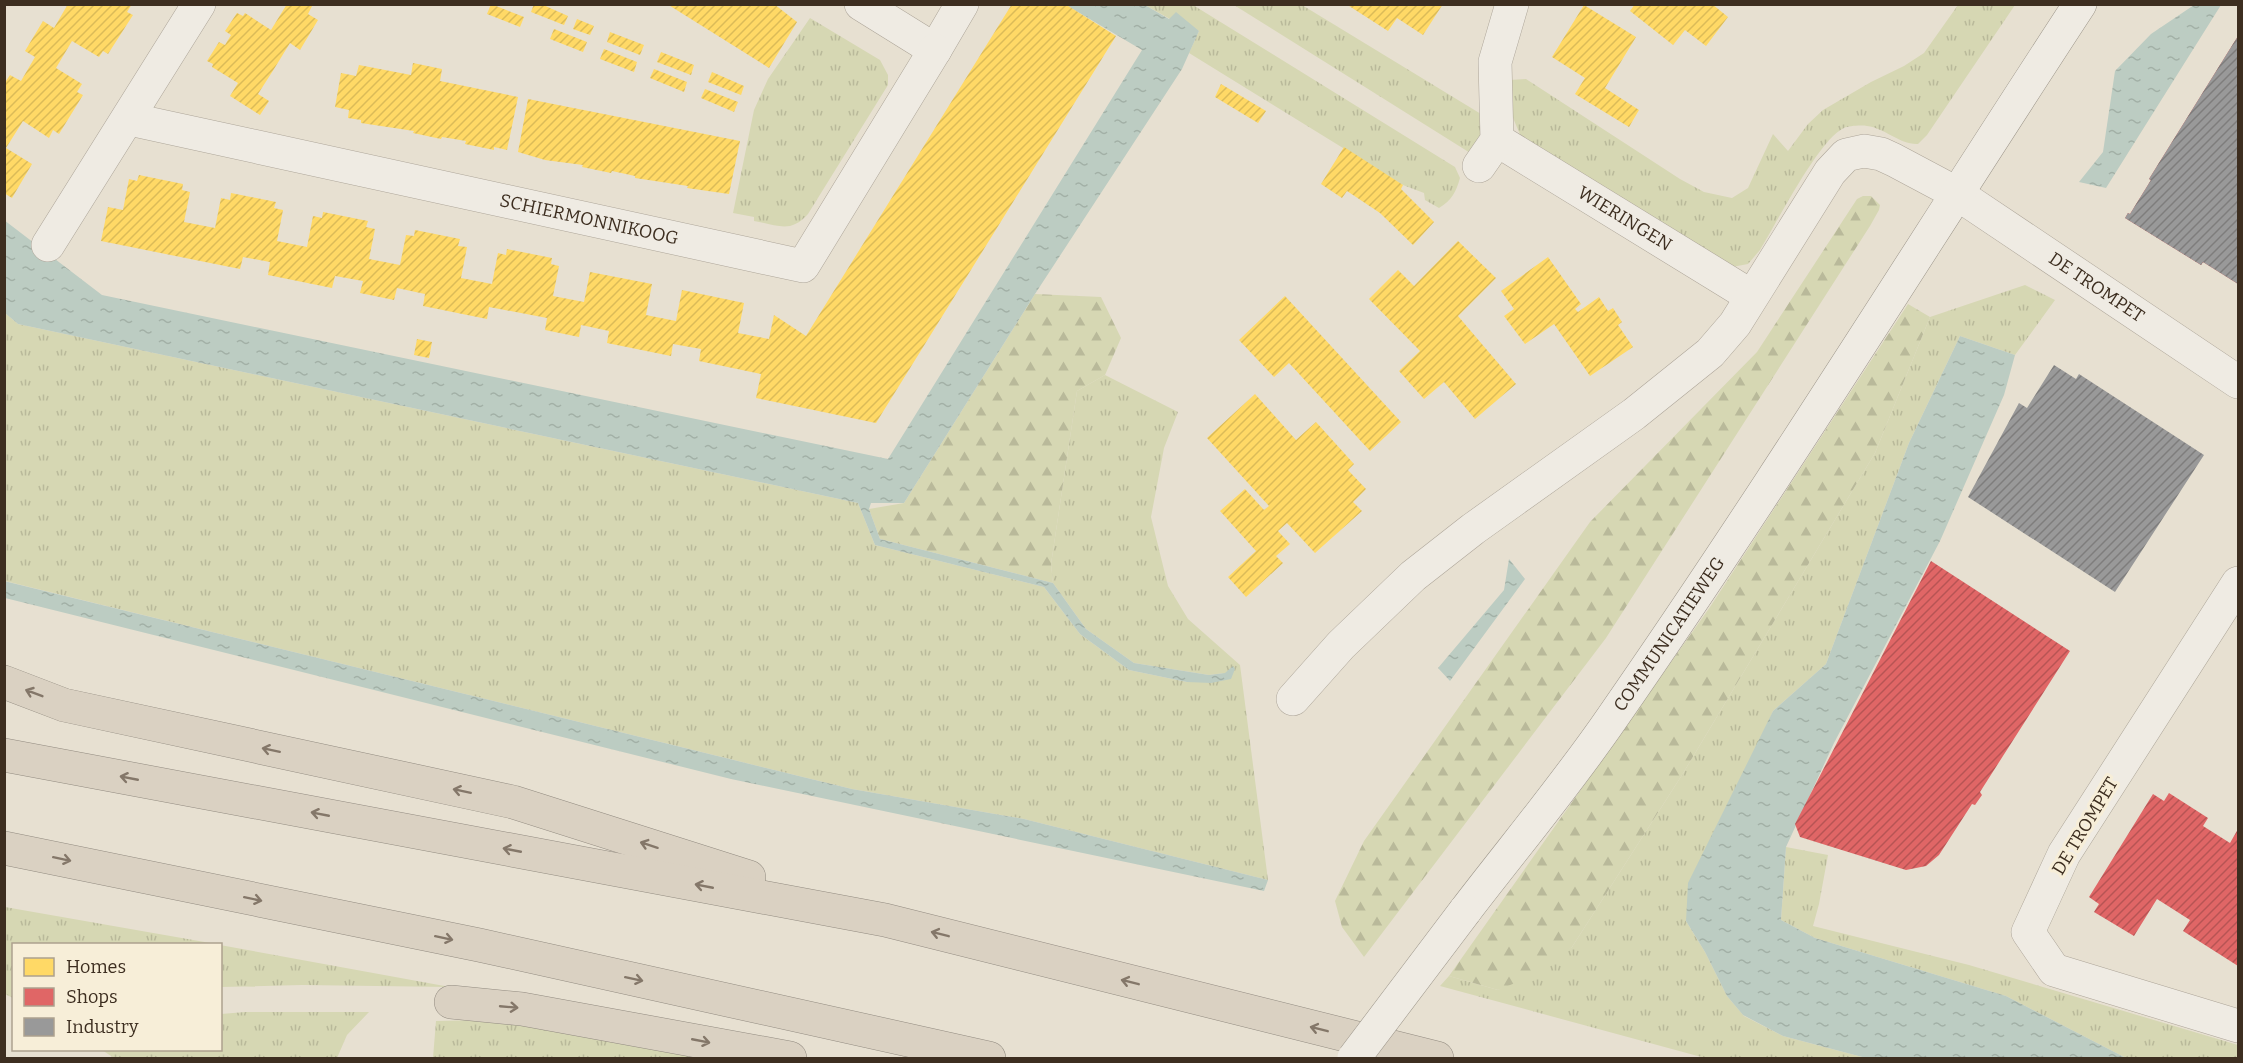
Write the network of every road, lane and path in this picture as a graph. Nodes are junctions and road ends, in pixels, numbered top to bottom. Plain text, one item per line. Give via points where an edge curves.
1 (199, 4) edge
2 (861, 4) edge
3 (962, 4) edge
4 (1512, 4) edge
5 (2080, 4) edge
6 (935, 50) junction
7 (129, 119) junction
8 (1497, 140) junction
9 (1479, 166) dead end
10 (1956, 193) junction
11 (48, 245) dead end
12 (1751, 296) junction
13 (2238, 382) edge
14 (2238, 583) edge
15 (4, 682) edge
16 (1293, 699) dead end
17 (4, 754) edge
18 (4, 848) edge
19 (885, 920) junction
20 (451, 1002) dead end
21 (2238, 1026) edge
22 (790, 1059) edge
23 (989, 1059) edge
24 (1354, 1059) edge
25 (1437, 1059) edge

1 - 7 street
2 - 6 street
3 - 6 street, SCHIERMONNIKOOG
4 - 8 street via 1495,62
5 - 10 street, COMMUNICATIEWEG
6 - 7 street, SCHIERMONNIKOOG via 803,266
7 - 11 street
8 - 9 street
8 - 12 street, WIERINGEN
10 - 12 street via 1881,154 1864,151 1846,155 1830,172
10 - 13 street, DE TROMPET
10 - 24 street, COMMUNICATIEWEG, bridge via 1611,721
12 - 16 street via 1736,324 1710,353 1634,414 1413,576 1341,645
14 - 21 street, DE TROMPET via 2064,854 2028,932 2054,970
19 -> 15 highway via 513,802 64,705
19 -> 17 highway
18 -> 23 highway via 479,945
25 -> 19 highway
20 -> 22 highway via 522,1008

